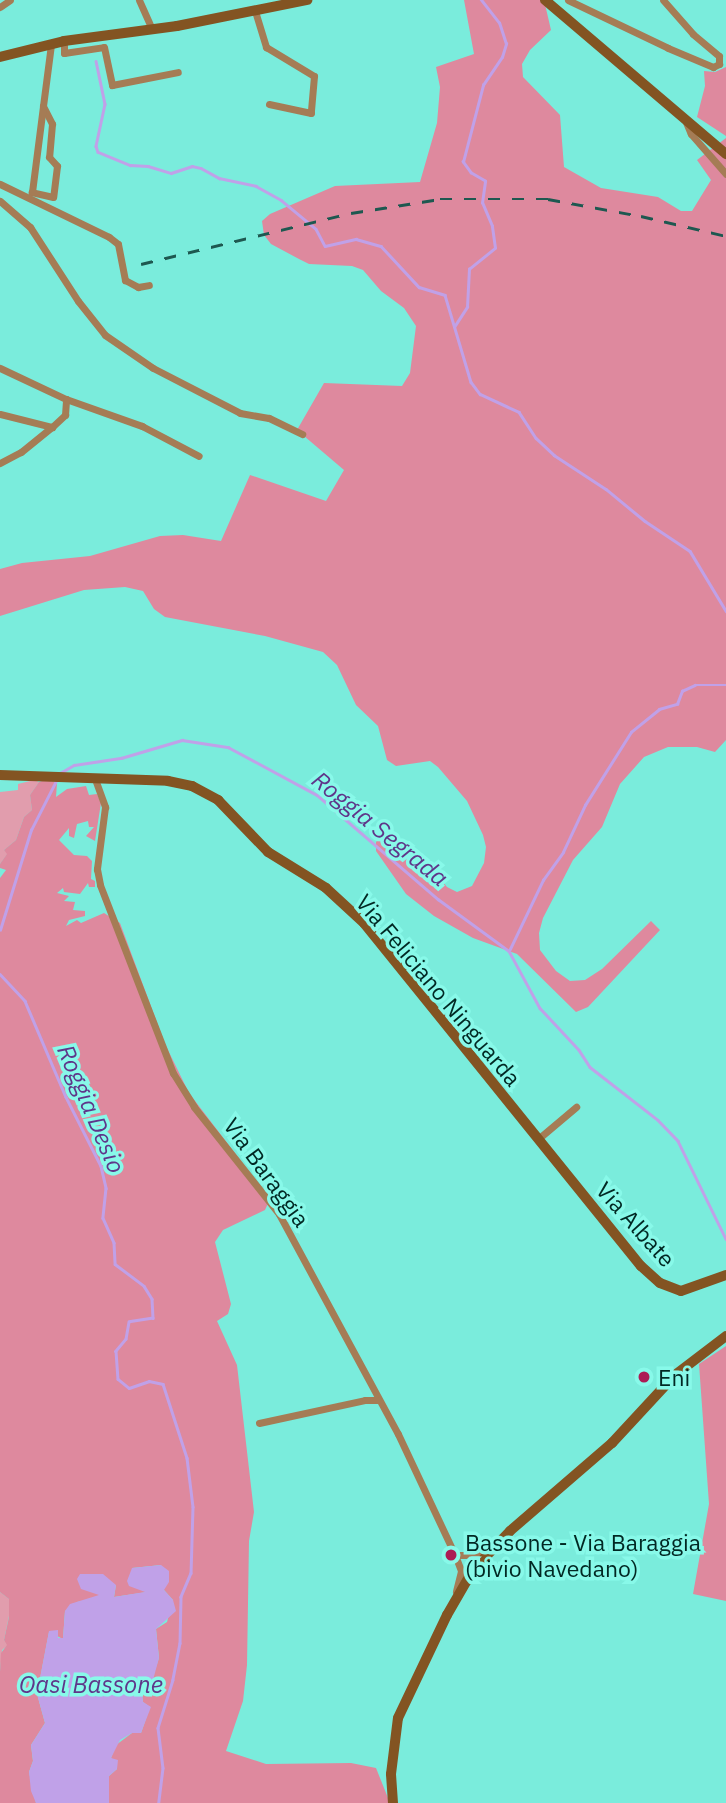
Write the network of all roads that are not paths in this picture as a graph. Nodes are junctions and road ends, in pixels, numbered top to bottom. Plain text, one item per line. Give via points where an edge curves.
1 (10, 0) edge
2 (139, 0) edge
3 (307, 0) edge
4 (545, 0) edge
5 (568, 0) edge
6 (663, 0) edge
7 (0, 7) edge
8 (255, 11) junction
9 (152, 29) junction
10 (64, 41) junction
11 (51, 44) junction
12 (0, 57) edge
13 (178, 72) dead end
14 (270, 104) dead end
15 (43, 106) junction
16 (685, 119) junction
17 (726, 154) edge
18 (726, 174) edge
19 (0, 184) edge
20 (0, 201) edge
21 (149, 285) dead end
22 (0, 369) edge
23 (66, 399) junction
24 (0, 414) edge
25 (52, 427) junction
26 (302, 434) dead end
27 (199, 456) dead end
28 (0, 463) edge
29 (0, 775) edge
30 (95, 779) junction
31 (576, 1107) dead end
32 (538, 1139) junction
33 (726, 1275) edge
34 (726, 1336) edge
35 (378, 1400) junction
36 (259, 1423) dead end
37 (508, 1533) junction
38 (455, 1555) junction
39 (473, 1570) junction
40 (447, 1615) junction
41 (394, 1803) edge

1 - 7 street
2 - 9 street
3 - 8 street
4 - 16 street
5 - 6 street via 668,48 713,67 719,64 719,56
8 - 9 street
8 - 14 street via 266,47 314,76 311,114
9 - 10 street
10 - 11 street
10 - 13 street via 64,53 104,47 112,85
11 - 12 street
11 - 15 street
15 - 15 street via 32,192 53,197 57,166 49,157 51,124
16 - 17 street
16 - 18 street via 691,134
19 - 21 street via 98,230 118,244 125,280 138,287
20 - 26 street via 30,227 105,335 153,368 240,413 269,418
22 - 23 street
23 - 25 street via 65,415
23 - 27 street via 142,426
24 - 25 street
25 - 28 street
29 - 30 street, Via Feliciano Ninguarda
30 - 32 street, Via Feliciano Ninguarda via 168,781 192,786 218,800 268,852 326,888 363,923
30 - 35 street, Via Baraggia via 105,807 97,869 100,885 173,1073 194,1107 279,1214
31 - 32 street
32 - 33 street, Via Albate via 641,1266 660,1283 681,1291
34 - 37 street, Via Baraggia via 676,1375 612,1443
35 - 36 street
35 - 38 street, Via Baraggia
37 - 38 street via 478,1555
37 - 39 street, Via Baraggia
38 - 39 street
38 - 40 street, Via Baraggia via 460,1582
39 - 40 street, Via Baraggia
40 - 41 street, Via Baraggia via 398,1718 391,1774

